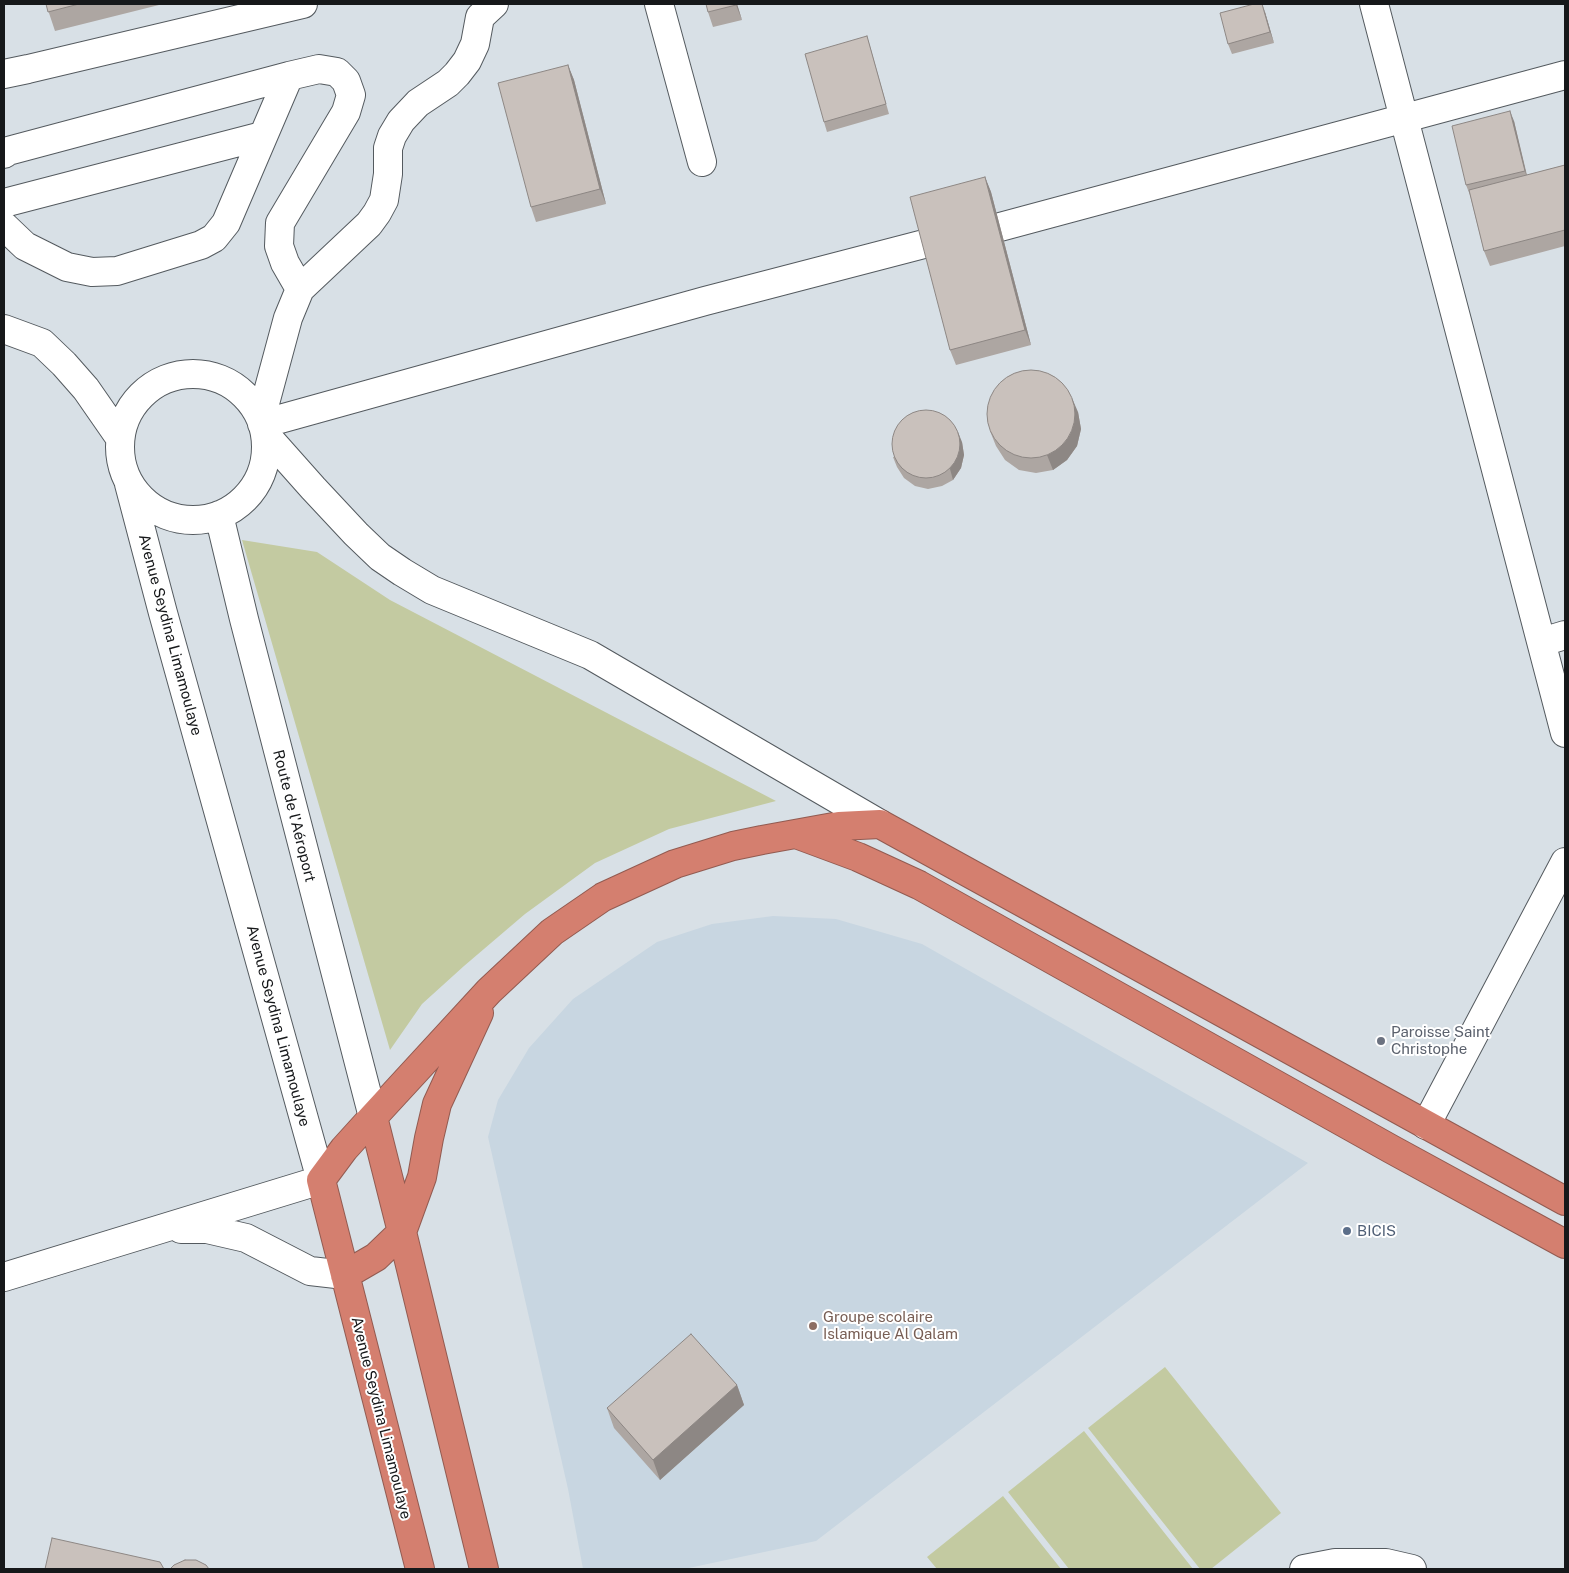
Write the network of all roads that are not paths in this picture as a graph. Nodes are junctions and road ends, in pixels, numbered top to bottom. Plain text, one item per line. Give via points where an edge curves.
1 (303, 4) edge
2 (660, 4) edge
3 (1374, 4) edge
4 (480, 8) edge
5 (4, 74) edge
6 (1565, 75) edge
7 (289, 76) junction
8 (1404, 118) junction
9 (262, 136) junction
10 (4, 154) edge
11 (702, 162) dead end
12 (4, 204) edge
13 (4, 226) edge
14 (1000, 227) edge
15 (924, 244) edge
16 (300, 289) junction
17 (4, 329) edge
18 (263, 425) junction
19 (120, 438) junction
20 (130, 484) junction
21 (219, 515) junction
22 (1553, 639) edge
23 (1565, 733) edge
24 (880, 824) junction
25 (796, 834) junction
26 (1565, 862) edge
27 (489, 991) junction
28 (372, 1117) junction
29 (1426, 1125) junction
30 (320, 1180) junction
31 (1565, 1201) edge
32 (159, 1229) junction
33 (402, 1232) junction
34 (1565, 1244) edge
35 (344, 1275) junction
36 (4, 1277) edge
37 (420, 1569) edge
38 (484, 1569) edge
39 (1304, 1569) edge
40 (1412, 1569) edge

1 - 5 street
2 - 11 street
3 - 8 street
4 - 16 street via 475,44 467,61 448,83 418,103 392,136 384,200 377,213
6 - 8 street
7 - 9 street
7 - 10 street
7 - 16 street via 319,69 337,72 346,81 351,95 346,112 280,223 279,246
8 - 14 street
8 - 22 street
9 - 12 street
9 - 13 street via 226,223 214,238 201,245 117,271 92,272 66,267 25,246
15 - 18 street via 705,301
16 - 18 street via 288,318
17 - 19 street via 42,343 86,389
18 - 19 street via 247,398 228,382 206,375 180,375 156,384 139,397 126,416
18 - 21 street via 266,454 261,474 251,492 236,506
18 - 24 street via 313,488 356,534 402,572 432,590 590,655
19 - 20 street via 121,460
20 - 21 street via 146,504 168,516 194,521
20 - 30 street, Avenue Seydina Limamoulaye
21 - 28 street, Route de l'Aéroport
22 - 23 street
24 - 25 highway via 839,826
24 - 29 highway
25 - 27 highway via 733,846 675,864 603,896 552,932
25 - 34 highway via 858,857 919,885
26 - 29 street
27 - 28 highway
27 - 33 highway via 437,1104 422,1178
28 - 30 highway
28 - 33 highway
29 - 31 highway
30 - 32 street
30 - 35 highway, Avenue Seydina Limamoulaye
32 - 35 street via 207,1229 246,1238 310,1271
32 - 36 street
33 - 35 highway via 376,1257
33 - 38 highway
35 - 37 highway, Avenue Seydina Limamoulaye
39 - 40 street via 1336,1563 1386,1562

